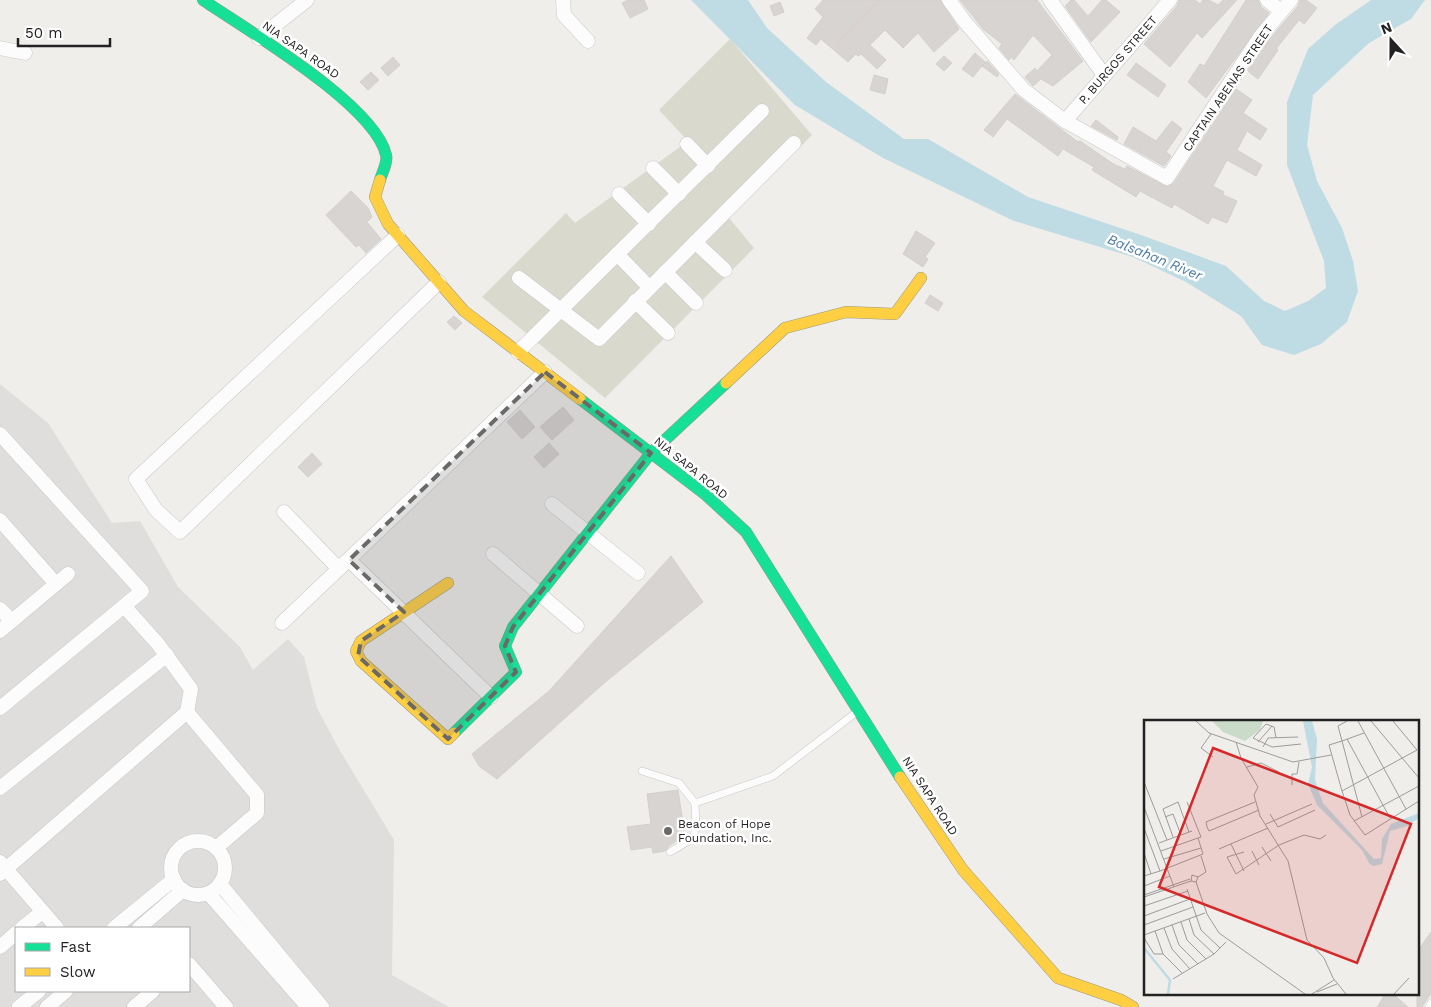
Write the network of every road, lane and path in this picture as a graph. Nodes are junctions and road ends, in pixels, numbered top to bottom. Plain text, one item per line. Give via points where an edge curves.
1 (203, 0) edge
2 (308, 0) edge
3 (563, 0) edge
4 (879, 0) edge
5 (949, 0) edge
6 (1050, 0) edge
7 (1170, 0) edge
8 (1267, 0) edge
9 (1291, 0) edge
10 (1282, 12) junction
11 (259, 38) junction
12 (588, 41) dead end
13 (836, 45) dead end
14 (0, 48) edge
15 (25, 53) dead end
16 (1104, 75) junction
17 (762, 111) dead end
18 (1066, 121) junction
19 (794, 143) dead end
20 (687, 144) dead end
21 (708, 166) junction
22 (653, 168) dead end
23 (619, 194) dead end
24 (680, 194) junction
25 (649, 224) junction
26 (398, 235) junction
27 (695, 242) junction
28 (618, 254) junction
29 (725, 270) dead end
30 (665, 272) junction
31 (519, 278) dead end
32 (921, 278) dead end
33 (439, 282) junction
34 (649, 287) junction
35 (635, 301) junction
36 (696, 303) dead end
37 (562, 310) junction
38 (668, 333) dead end
39 (518, 352) junction
40 (545, 372) junction
41 (0, 434) edge
42 (651, 453) junction
43 (552, 504) dead end
44 (284, 512) dead end
45 (0, 520) edge
46 (588, 532) junction
47 (493, 554) dead end
48 (344, 564) junction
49 (638, 573) dead end
50 (68, 574) dead end
51 (448, 583) dead end
52 (56, 584) junction
53 (540, 595) junction
54 (124, 606) junction
55 (0, 609) edge
56 (404, 612) junction
57 (12, 621) junction
58 (282, 623) dead end
59 (577, 626) dead end
60 (0, 631) edge
61 (167, 655) junction
62 (490, 697) junction
63 (0, 708) edge
64 (858, 710) junction
65 (187, 712) junction
66 (642, 771) dead end
67 (0, 788) edge
68 (695, 803) junction
69 (216, 848) junction
70 (670, 852) dead end
71 (2, 868) edge
72 (174, 879) junction
73 (220, 884) junction
74 (183, 890) junction
75 (209, 894) junction
76 (42, 912) junction
77 (23, 927) edge
78 (56, 927) edge
79 (115, 927) edge
80 (140, 927) edge
81 (15, 934) edge
82 (0, 947) edge
83 (190, 965) edge
84 (38, 992) edge
85 (65, 992) edge
86 (152, 992) edge
87 (1431, 1003) edge
88 (19, 1007) edge
89 (46, 1007) edge
90 (134, 1007) edge
91 (225, 1007) edge
92 (308, 1007) edge
93 (322, 1007) edge
94 (1133, 1007) edge
95 (1429, 1007) edge

1 - 11 street, NIA SAPA ROAD
2 - 11 street
3 - 12 street via 564,16
4 - 13 path
5 - 18 street via 1024,90
6 - 16 street
7 - 16 street, P. BURGOS STREET
8 - 10 street
9 - 10 street, CAPTAIN ABENAS STREET
10 - 18 street, CAPTAIN ABENAS STREET via 1260,37 1167,178
11 - 26 street, NIA SAPA ROAD via 332,88 380,137 387,156 374,197 388,224
14 - 15 street
16 - 18 street, P. BURGOS STREET
17 - 21 street
19 - 27 street
20 - 21 street
21 - 24 street
22 - 24 street
23 - 25 street
24 - 25 street
25 - 28 street
26 - 33 street, NIA SAPA ROAD
26 - 33 street via 136,479 156,510 180,532
27 - 29 street
27 - 30 street
28 - 34 street
28 - 37 street
30 - 34 street
30 - 36 street
31 - 37 street
32 - 42 street via 895,314 846,312 785,328
33 - 39 street, NIA SAPA ROAD via 464,311
34 - 35 street
35 - 37 street via 599,339
35 - 38 street
37 - 39 street
39 - 40 street, NIA SAPA ROAD
40 - 42 street, NIA SAPA ROAD
40 - 48 street
41 - 54 street via 142,591
42 - 46 street
42 - 64 street, NIA SAPA ROAD via 706,494 746,532
43 - 46 street
44 - 48 street
45 - 52 street
46 - 49 street
46 - 53 street
47 - 53 street
48 - 56 street
48 - 58 street
50 - 52 street
51 - 56 street
52 - 57 street
53 - 59 street
53 - 62 street via 513,627 505,646 516,672
54 - 61 street
54 - 63 street
55 - 57 street
56 - 62 street
56 - 62 street via 357,645 361,662 448,740
57 - 60 street
61 - 65 street via 191,689
61 - 67 street
64 - 68 lane via 773,776
64 - 94 street, NIA SAPA ROAD via 963,870 1058,978
65 - 69 street via 257,795 257,813
65 - 71 street
66 - 68 lane via 679,783
68 - 70 lane via 694,838
69 - 72 street via 200,841 182,846 172,860
69 - 73 street via 224,863
71 - 76 street
72 - 74 street
72 - 79 street
73 - 75 street
73 - 93 street
74 - 75 street via 191,894
74 - 80 street
75 - 92 street
76 - 77 street
76 - 78 street
81 - 82 street
83 - 91 street
84 - 88 street
85 - 89 street
86 - 90 street
87 - 95 lane

